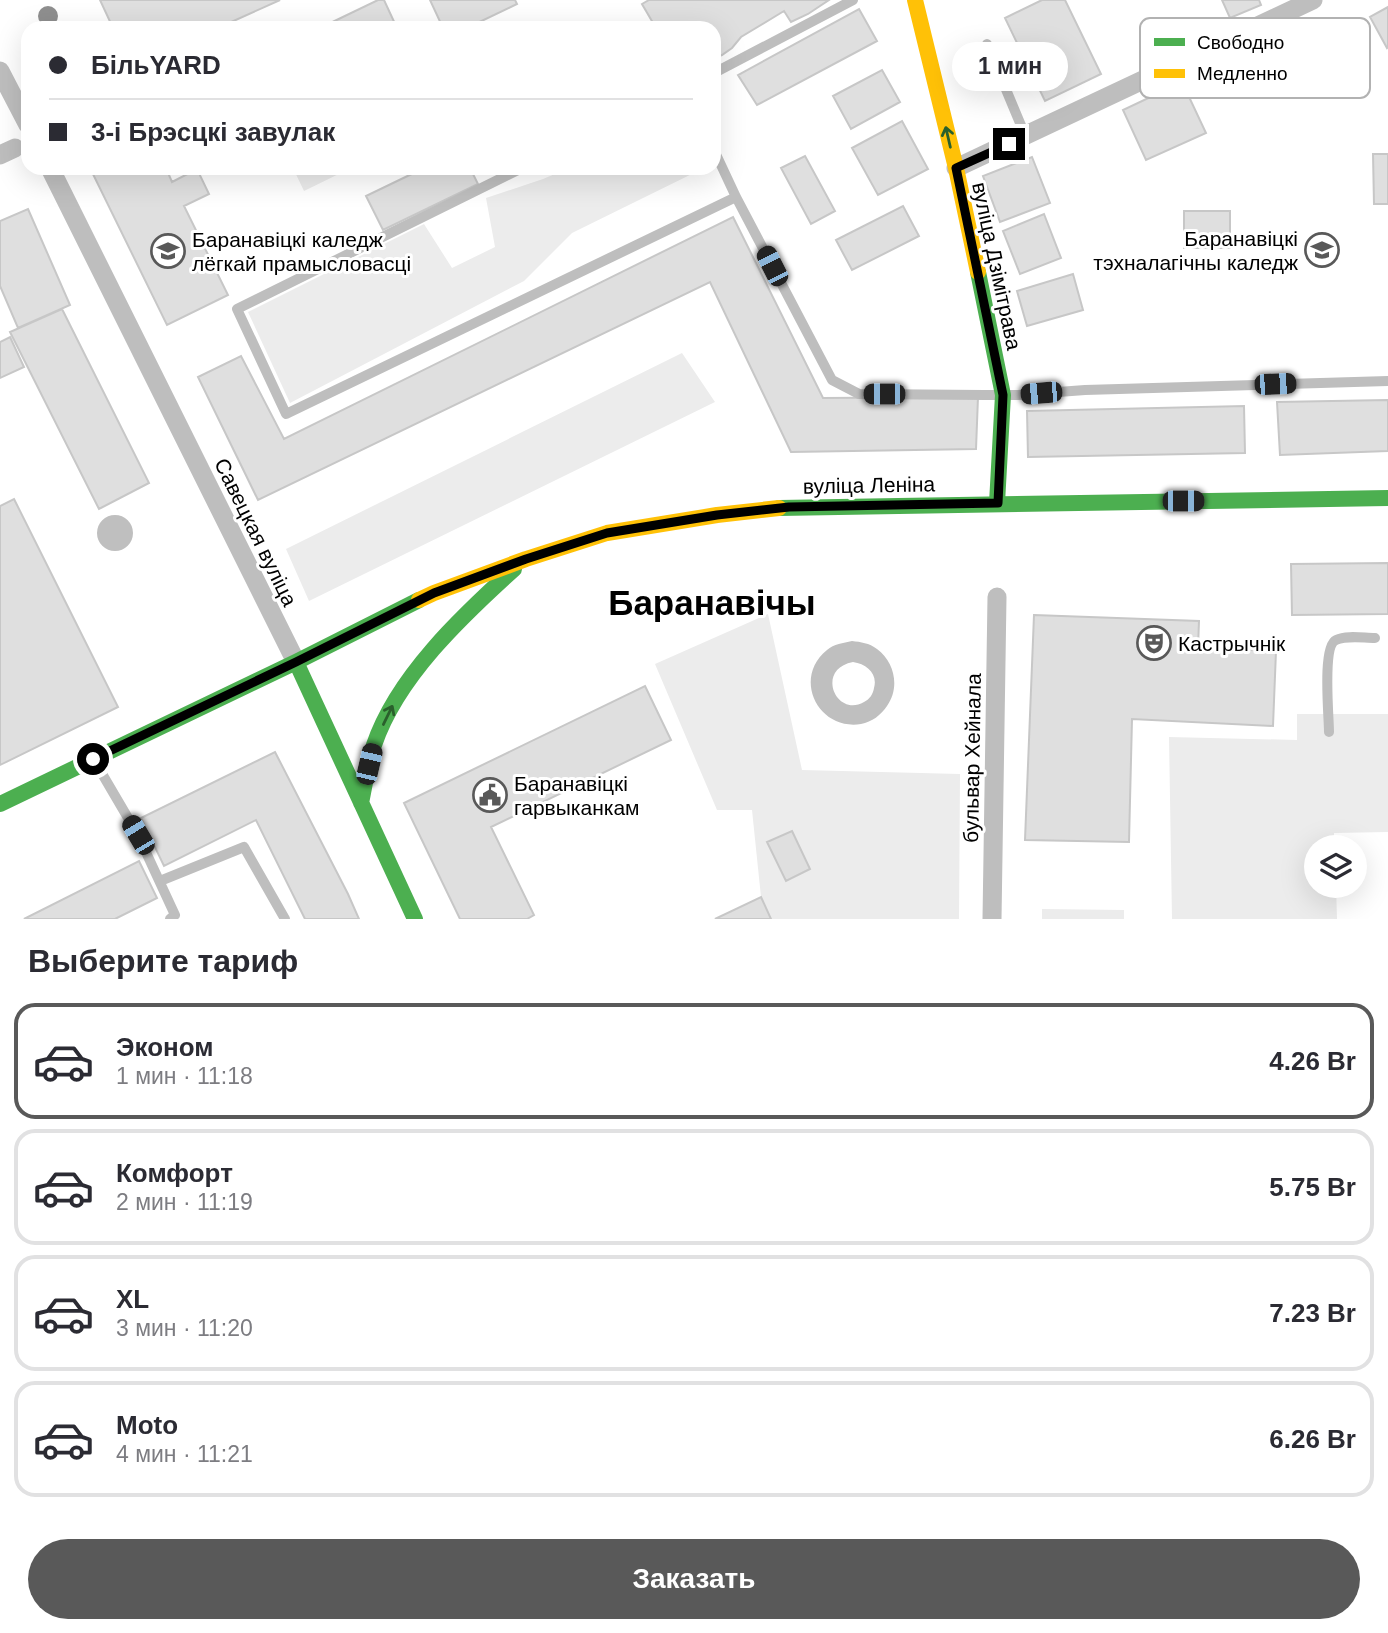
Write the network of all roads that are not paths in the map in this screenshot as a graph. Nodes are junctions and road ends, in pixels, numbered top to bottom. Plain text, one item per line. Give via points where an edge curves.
1 (853, 0) edge
2 (915, 0) edge
3 (1313, 0) edge
4 (1275, 18) edge
5 (987, 44) dead end
6 (721, 69) edge
7 (0, 71) edge
8 (1140, 81) edge
9 (21, 112) edge
10 (1025, 135) junction
11 (721, 165) edge
12 (956, 168) junction
13 (53, 175) edge
14 (508, 175) edge
15 (736, 197) junction
16 (1388, 381) edge
17 (1003, 395) junction
18 (1388, 498) edge
19 (998, 503) junction
20 (526, 559) junction
21 (997, 597) dead end
22 (1375, 638) dead end
23 (296, 662) junction
24 (1329, 733) dead end
25 (93, 759) junction
26 (361, 803) junction
27 (0, 804) edge
28 (160, 881) junction
29 (170, 919) edge
30 (285, 919) edge
31 (415, 919) edge
32 (992, 919) edge

1 - 6 lane
12 -> 2 main road, вуліца Дзімітрава
3 - 4 street
5 - 10 lane
7 - 9 street
8 - 10 street
10 - 12 street
11 - 15 lane
12 - 17 main road, вуліца Дзімітрава
13 - 23 street, Савецкая вуліца
14 - 15 lane via 237,309 286,414
15 - 17 lane via 832,380 859,394
16 - 17 lane
17 - 19 main road, вуліца Дзімітрава
18 - 19 main road, вуліца Леніна
19 - 20 main road, вуліца Леніна via 789,507 717,515 607,533
20 - 23 main road, вуліца Леніна via 434,593
26 -> 20 main road via 374,745 408,679 471,608
21 - 32 street, бульвар Хейнала
22 - 24 lane via 1345,638 1331,644
23 - 25 main road, вуліца Леніна
23 - 26 main road, Савецкая вуліца
25 - 27 main road, вуліца Леніна
25 - 28 lane
26 - 31 main road, Савецкая вуліца
28 - 29 lane via 175,915
28 - 30 lane via 244,847

